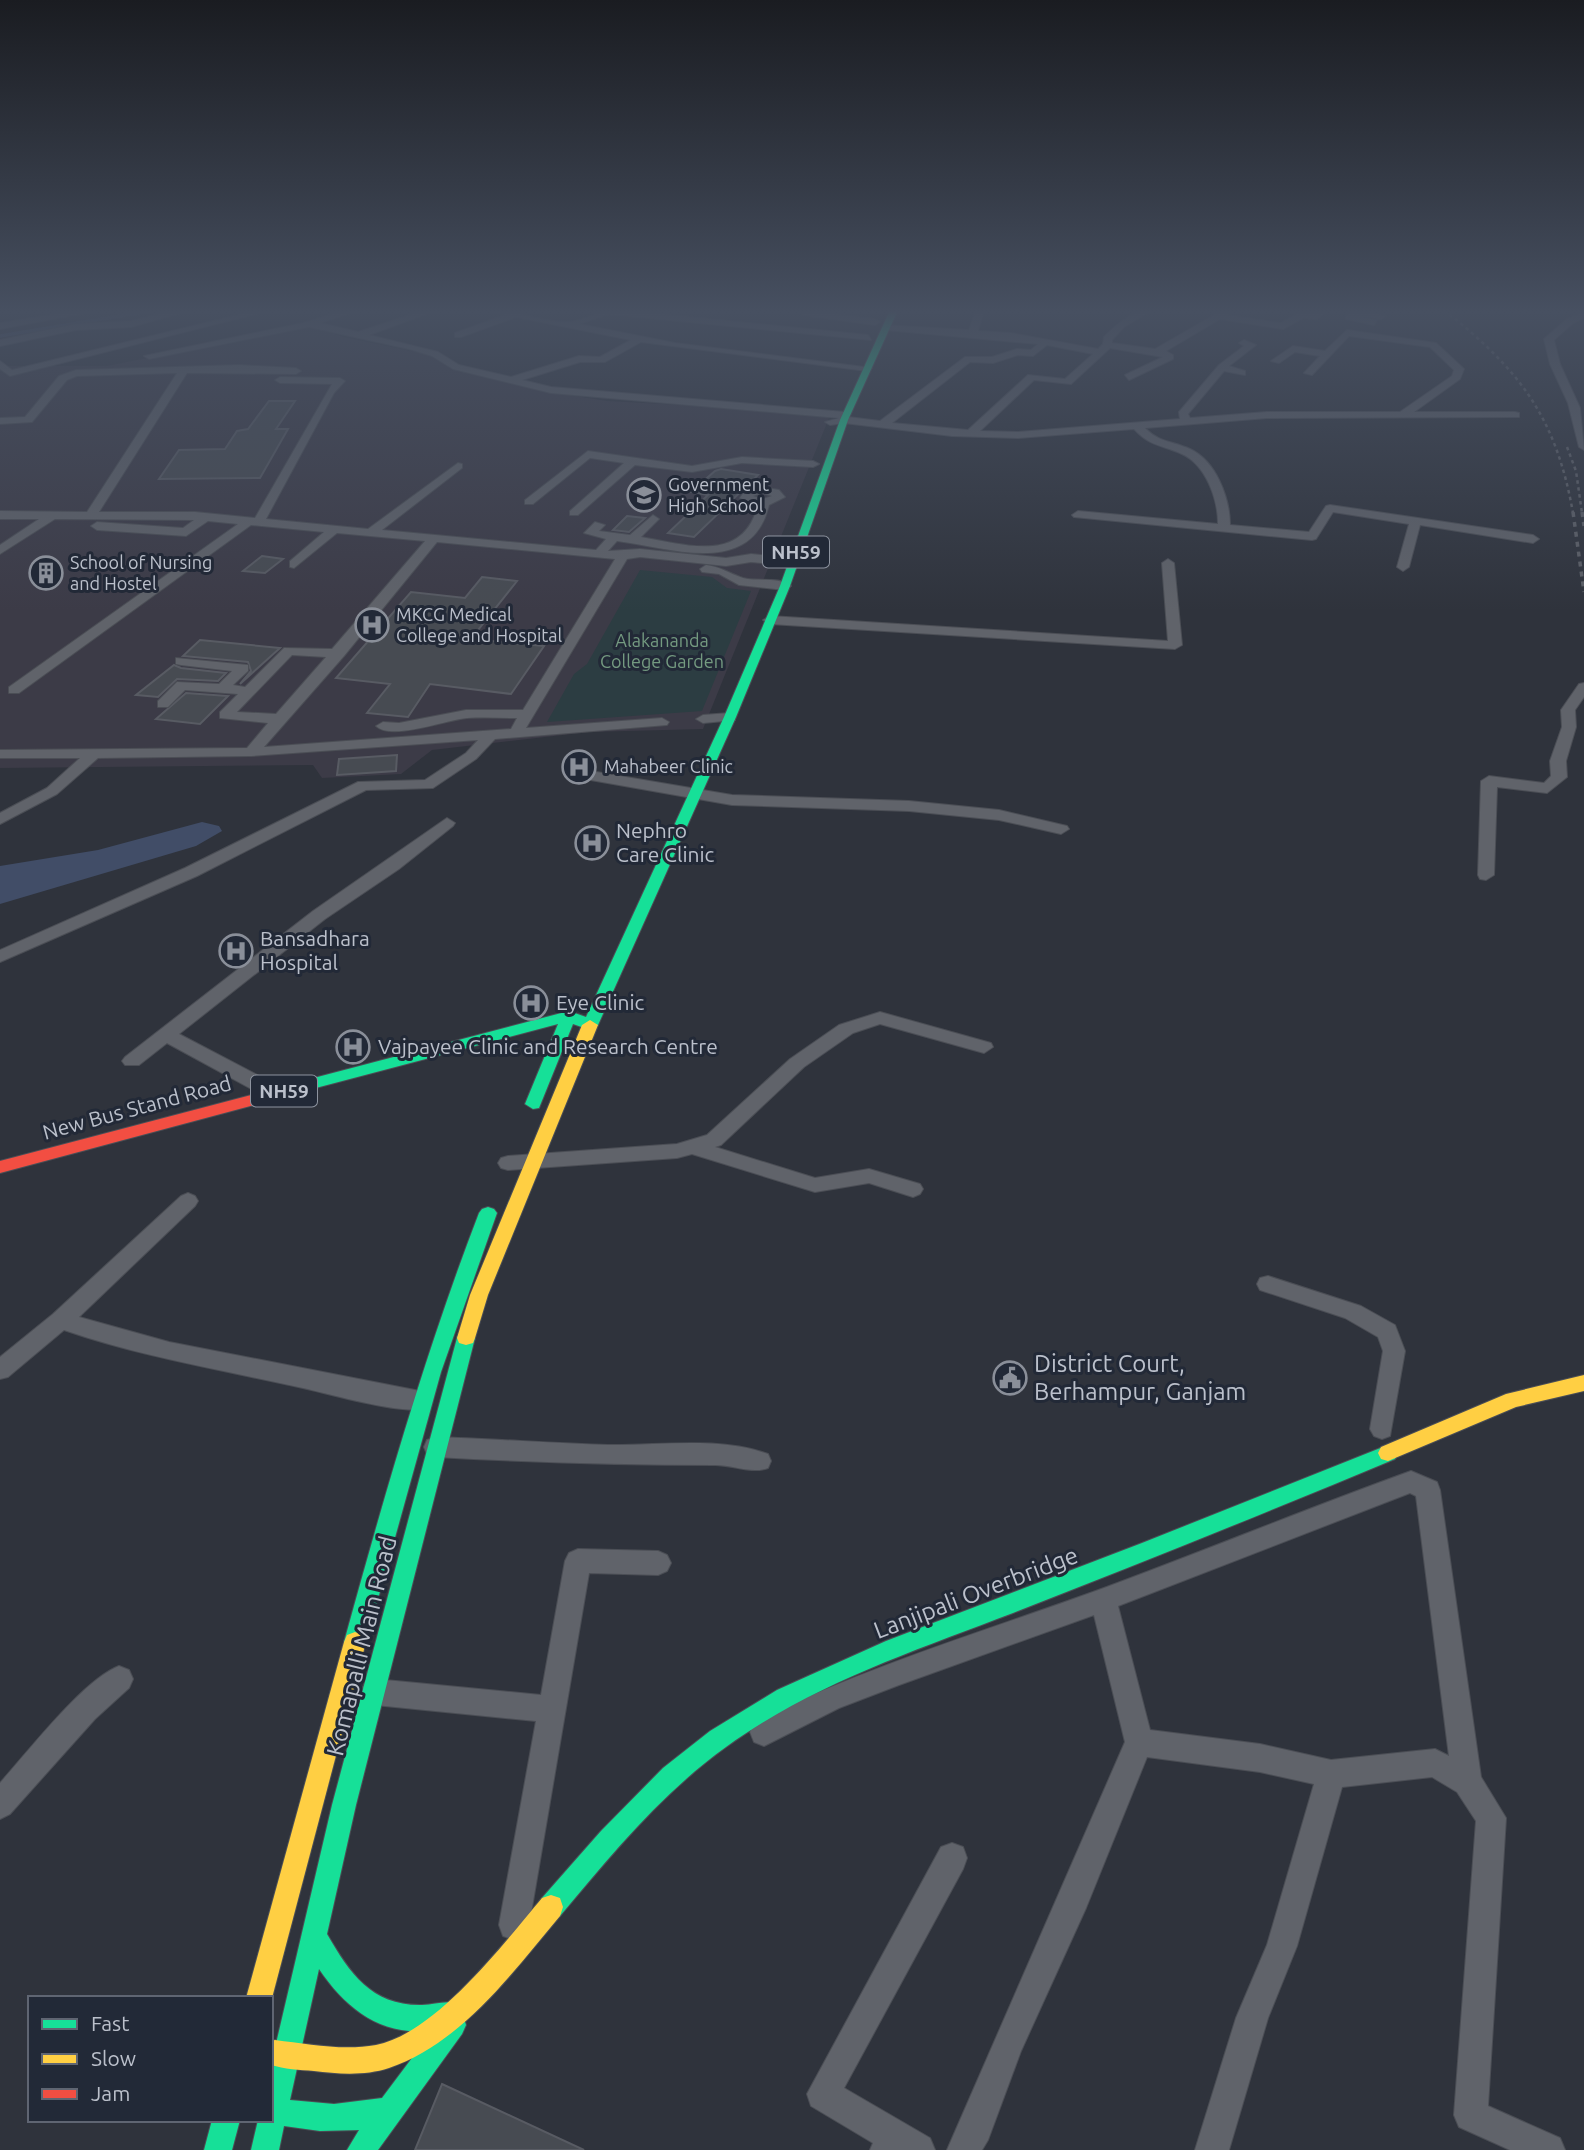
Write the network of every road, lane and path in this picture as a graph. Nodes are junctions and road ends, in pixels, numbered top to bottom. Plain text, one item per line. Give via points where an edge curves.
1 (36, 410) edge
2 (158, 410) edge
3 (319, 410) edge
4 (759, 410) edge
5 (841, 410) edge
6 (901, 410) edge
7 (996, 410) edge
8 (1185, 410) edge
9 (1409, 410) edge
10 (1574, 410) edge
11 (1404, 414) junction
12 (1515, 415) dead end
13 (838, 418) junction
14 (1186, 420) junction
15 (0, 421) edge
16 (882, 425) junction
17 (1136, 425) junction
18 (970, 434) junction
19 (1584, 447) edge
20 (633, 461) junction
21 (813, 464) junction
22 (458, 466) dead end
23 (1337, 496) dead end
24 (798, 500) dead end
25 (529, 502) dead end
26 (764, 503) dead end
27 (1330, 508) junction
28 (574, 513) dead end
29 (55, 514) junction
30 (73, 514) junction
31 (92, 514) junction
32 (0, 515) edge
33 (1078, 515) dead end
34 (205, 517) junction
35 (653, 520) dead end
36 (254, 522) junction
37 (1415, 522) junction
38 (599, 524) dead end
39 (1224, 526) junction
40 (334, 530) junction
41 (370, 533) junction
42 (614, 537) junction
43 (633, 539) junction
44 (1533, 539) dead end
45 (432, 541) junction
46 (0, 550) edge
47 (600, 554) junction
48 (775, 554) junction
49 (623, 556) junction
50 (793, 562) junction
51 (1168, 563) dead end
52 (294, 564) dead end
53 (1403, 567) dead end
54 (785, 586) junction
55 (761, 590) junction
56 (771, 620) junction
57 (339, 653) junction
58 (181, 662) dead end
59 (234, 677) junction
60 (259, 680) junction
61 (1584, 687) edge
62 (222, 689) junction
63 (15, 690) dead end
64 (248, 691) junction
65 (163, 704) dead end
66 (527, 714) junction
67 (730, 717) junction
68 (280, 719) junction
69 (703, 719) dead end
70 (662, 722) dead end
71 (383, 726) dead end
72 (515, 734) junction
73 (489, 737) junction
74 (251, 752) junction
75 (0, 754) edge
76 (92, 755) junction
77 (573, 773) dead end
78 (695, 794) junction
79 (0, 819) edge
80 (447, 823) dead end
81 (1060, 829) dead end
82 (1486, 875) dead end
83 (0, 957) edge
84 (572, 1010) junction
85 (590, 1025) junction
86 (168, 1036) junction
87 (984, 1047) dead end
88 (132, 1061) dead end
89 (275, 1093) junction
90 (528, 1114) dead end
91 (690, 1146) junction
92 (532, 1161) junction
93 (508, 1163) dead end
94 (0, 1167) edge
95 (913, 1189) dead end
96 (493, 1200) dead end
97 (188, 1201) dead end
98 (1268, 1284) dead end
99 (61, 1320) junction
100 (0, 1370) edge
101 (1584, 1383) edge
102 (420, 1401) junction
103 (1382, 1429) dead end
104 (436, 1447) junction
105 (759, 1461) dead end
106 (658, 1563) dead end
107 (1103, 1600) junction
108 (119, 1679) dead end
109 (374, 1692) junction
110 (551, 1709) junction
111 (1139, 1742) junction
112 (1331, 1774) junction
113 (1467, 1782) junction
114 (0, 1804) edge
115 (952, 1858) dead end
116 (514, 1925) dead end
117 (314, 1937) junction
118 (507, 1958) junction
119 (477, 1992) junction
120 (260, 1996) edge
121 (451, 2014) junction
122 (273, 2052) edge
123 (289, 2054) junction
124 (393, 2109) junction
125 (275, 2111) junction
126 (273, 2119) edge
127 (225, 2122) edge
128 (272, 2122) edge
129 (900, 2146) edge
130 (218, 2150) edge
131 (265, 2150) edge
132 (361, 2150) edge
133 (964, 2150) edge
134 (1212, 2150) edge
135 (1548, 2150) edge

1 - 15 street via 28,420
2 - 31 street
3 - 36 street
4 - 13 street
5 - 13 main road, NH59
6 - 16 street
7 - 18 street
8 - 14 street
9 - 11 street
10 - 19 street
11 - 12 street
11 - 14 street
13 - 16 street
13 - 21 main road
13 - 50 main road, NH59
14 - 17 street
16 - 18 street
17 - 18 street via 1053,434
17 - 39 street via 1151,440 1188,452 1210,474 1224,506
20 - 21 street via 692,469 742,460
20 - 25 street via 588,454
20 - 28 street
21 - 24 main road
22 - 41 street
23 - 27 street
26 - 43 street via 753,530 738,545 710,548
27 - 37 street
27 - 39 street via 1312,536
29 - 30 street
29 - 32 street
29 - 46 street
30 - 31 street
30 - 34 street via 66,524 186,532
31 - 34 street
33 - 39 street
34 - 36 street
35 - 43 street
36 - 40 street
36 - 63 street
37 - 44 street
37 - 53 street
38 - 42 street via 590,533
40 - 41 street
40 - 52 street
41 - 45 street
42 - 43 street
42 - 47 street
45 - 47 street
45 - 57 street
47 - 49 street
48 - 49 street via 726,562 640,553
48 - 50 street
48 - 55 main road
49 - 55 street via 632,562 722,571
49 - 66 street
50 - 54 main road, NH59
51 - 56 street via 1175,645
54 - 55 street
54 - 56 main road, NH59
56 - 67 main road, NH59
57 - 60 street via 289,651
57 - 68 street
58 - 59 street via 243,668
59 - 60 street
59 - 62 street
60 - 64 street
61 - 82 street via 1568,710 1559,777 1548,788 1489,781
62 - 64 street
62 - 65 street via 182,685
64 - 68 street via 225,715
66 - 71 street via 466,714
66 - 72 street
67 - 69 street
67 - 78 main road, NH59
68 - 74 street
70 - 72 street
72 - 73 street
73 - 74 street
73 - 83 street via 471,756 428,785 363,785 191,872
74 - 76 street
75 - 76 street
76 - 79 street via 52,791
77 - 78 street
78 - 81 street via 732,800 964,811
78 - 85 main road, NH59
80 - 86 street via 319,915
84 - 85 main road
84 - 89 main road, New Bus Stand Road / NH59
84 - 90 main road
85 - 92 main road, Komapalli Main Road
86 - 88 street
86 - 89 street
87 - 91 street via 880,1018 846,1029 797,1063 713,1140
89 - 94 main road, New Bus Stand Road / NH59
91 - 92 street via 677,1151
91 - 95 street via 815,1185 869,1176
92 - 93 street
92 - 104 main road, Komapalli Main Road via 479,1295
96 - 102 main road via 447,1316
97 - 99 street
98 - 103 street via 1353,1312 1387,1331 1394,1351
99 - 100 street
99 - 102 street via 109,1337 191,1356
101 - 118 main road, Lanjipali Overbridge via 1513,1400 1256,1508 852,1665 752,1717 718,1739 630,1815
102 - 120 main road
104 - 105 street via 722,1455
104 - 109 main road, Komapalli Main Road
106 - 110 street via 578,1561
107 - 111 street
107 - 113 street via 1411,1482 1428,1490
107 - 118 street via 829,1699 769,1729 678,1794 647,1823 560,1925
108 - 114 street
109 - 110 street
109 - 117 main road, Komapalli Main Road
110 - 116 street
111 - 112 street via 1260,1758
111 - 133 street
112 - 113 street via 1435,1763
112 - 134 street via 1282,1946 1252,2018
113 - 135 street via 1491,1818 1471,2115
115 - 129 street via 823,2094
117 - 121 main road via 335,1973 367,2007 407,2021 430,2021
117 - 123 main road, Komapalli Main Road
118 - 119 main road, Lanjipali Overbridge
119 - 121 main road
119 - 124 main road
121 - 123 main road via 422,2039 388,2055 344,2060
122 - 123 main road
123 - 125 main road, Komapalli Main Road
124 - 125 main road via 360,2121
124 - 132 main road
125 - 126 main road, Komapalli Main Road
127 - 130 main road
128 - 131 main road, Komapalli Main Road

